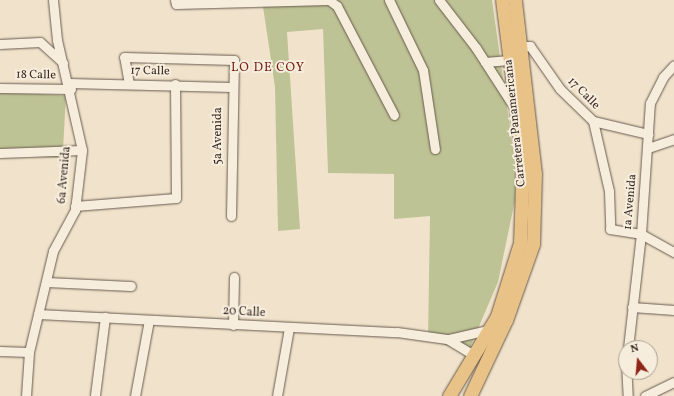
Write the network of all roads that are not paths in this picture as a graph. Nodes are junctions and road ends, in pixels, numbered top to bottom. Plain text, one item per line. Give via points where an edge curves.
1 (53, 0) edge
2 (176, 0) edge
3 (329, 0) edge
4 (389, 0) edge
5 (439, 0) edge
6 (502, 0) edge
7 (515, 0) edge
8 (229, 1) edge
9 (0, 44) edge
10 (520, 46) junction
11 (509, 60) junction
12 (485, 62) junction
13 (64, 64) junction
14 (674, 65) edge
15 (129, 84) junction
16 (175, 84) junction
17 (70, 86) junction
18 (231, 86) junction
19 (0, 88) edge
20 (515, 108) junction
21 (394, 115) dead end
22 (593, 121) junction
23 (648, 134) junction
24 (674, 139) edge
25 (648, 148) junction
26 (435, 149) dead end
27 (82, 150) junction
28 (0, 153) edge
29 (75, 206) junction
30 (231, 216) dead end
31 (641, 234) junction
32 (674, 252) edge
33 (530, 256) junction
34 (234, 277) dead end
35 (46, 282) junction
36 (131, 286) dead end
37 (632, 307) junction
38 (674, 310) edge
39 (38, 314) junction
40 (497, 316) junction
41 (105, 318) junction
42 (150, 320) junction
43 (233, 325) junction
44 (290, 328) junction
45 (487, 330) junction
46 (447, 339) junction
47 (629, 340) edge
48 (0, 351) edge
49 (29, 352) junction
50 (472, 354) junction
51 (627, 380) edge
52 (674, 382) edge
53 (95, 395) edge
54 (26, 396) edge
55 (135, 396) edge
56 (277, 396) edge
57 (449, 396) edge
58 (459, 396) edge
59 (470, 396) edge
60 (479, 396) edge
61 (628, 396) edge
62 (645, 396) edge

1 - 13 street, 6a Avenida via 57,40
2 - 8 street via 176,4
3 - 8 street
3 - 21 street via 337,6
4 - 26 street via 423,70
5 - 12 street
6 - 11 highway, Carretera Panamericana
7 - 10 highway, Carretera Panamericana
9 - 13 street via 40,42
10 - 22 street, 17 Calle via 530,46 560,89
10 - 33 highway, Carretera Panamericana via 535,174
11 - 12 street
11 - 20 highway, Carretera Panamericana
12 - 20 street
13 - 17 street, 6a Avenida
14 - 23 street, 1a Avenida via 663,77 650,103
15 - 16 street, 17 Calle
15 - 17 street, 17 Calle
15 - 18 street, 5a Avenida via 124,57 231,58 234,60
16 - 18 street, 17 Calle
16 - 29 street via 176,198
17 - 19 street, 18 Calle
17 - 27 street, 6a Avenida
18 - 30 street, 5a Avenida
20 - 40 highway, Carretera Panamericana via 523,163 524,209 520,243
22 - 23 street, 17 Calle
22 - 31 street via 609,192 610,229
23 - 25 street, 1a Avenida
24 - 25 street
25 - 31 street, 1a Avenida
27 - 28 street
27 - 29 street, 6a Avenida
29 - 35 street, 6a Avenida via 53,251
31 - 32 street
31 - 37 street, 1a Avenida
33 - 59 highway, Carretera Panamericana via 484,372
33 - 60 highway via 519,308
34 - 43 street
35 - 36 street
35 - 39 street, 6a Avenida
37 - 38 street
37 - 47 street, 1a Avenida
39 - 41 street, 20 Calle
39 - 49 street, 6a Avenida
40 - 45 highway, Carretera Panamericana
40 - 58 highway via 489,339
41 - 42 street, 20 Calle
41 - 53 street
42 - 43 street, 20 Calle
42 - 55 street
43 - 44 street, 20 Calle
44 - 46 street, 20 Calle via 396,332
44 - 56 street
45 - 46 street, 20 Calle
45 - 50 highway, Carretera Panamericana
46 - 50 street, 20 Calle
48 - 49 street
49 - 54 street, 6a Avenida
50 - 57 highway, Carretera Panamericana
51 - 61 street
52 - 62 street

